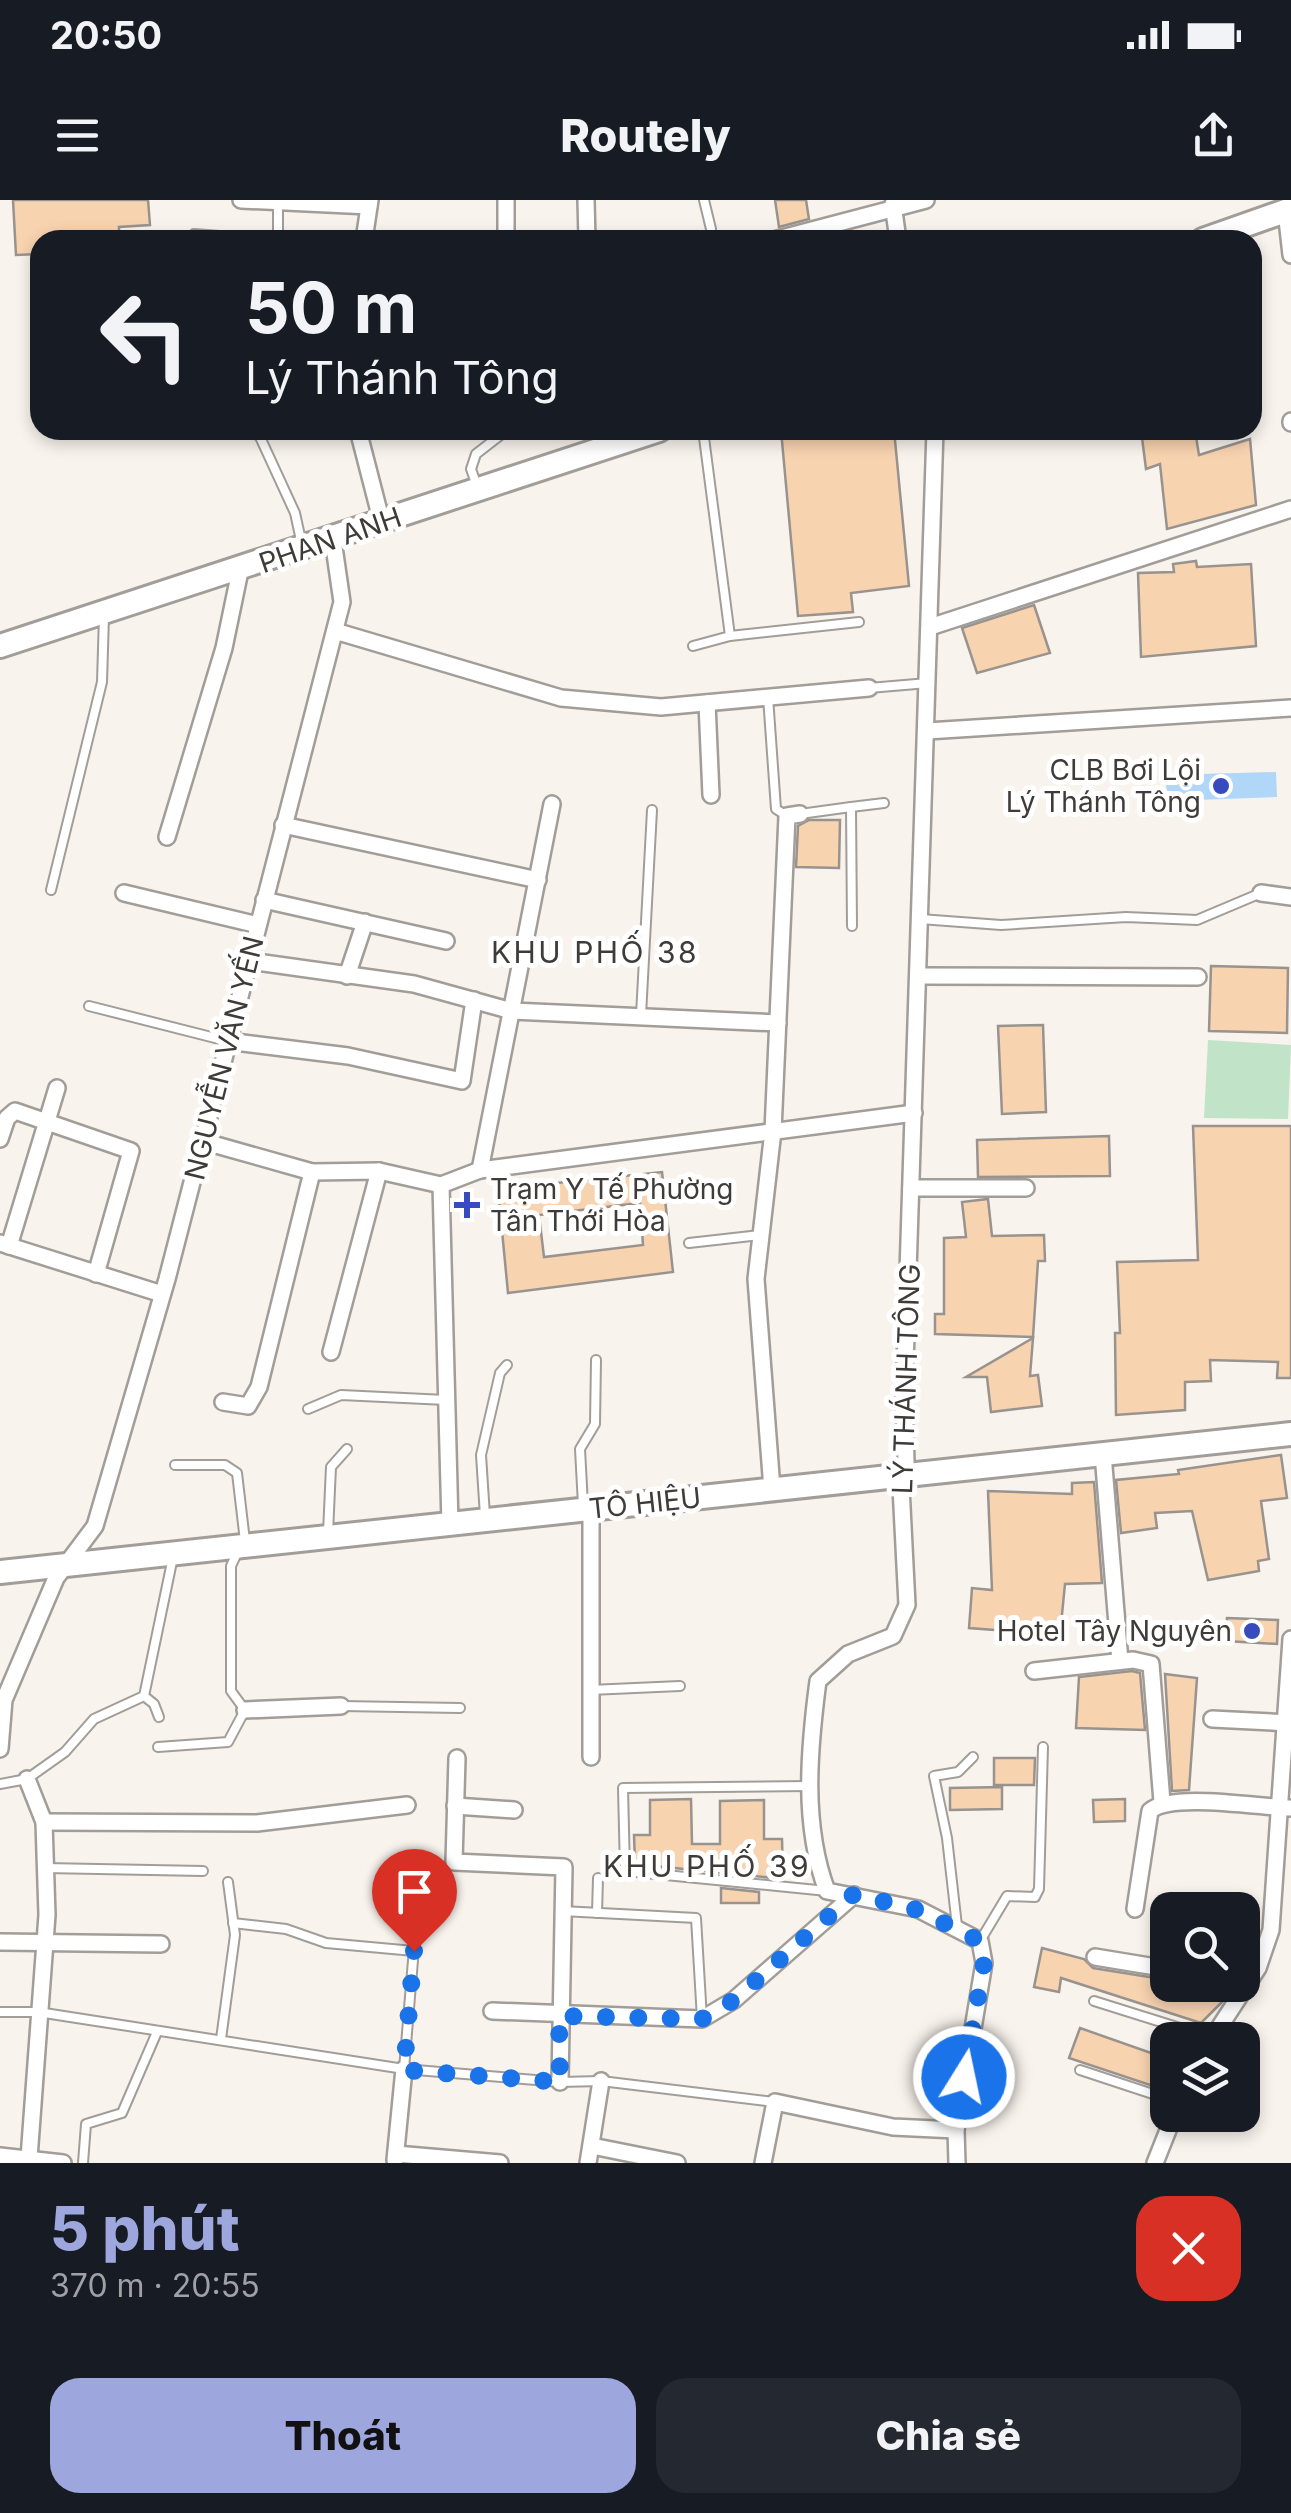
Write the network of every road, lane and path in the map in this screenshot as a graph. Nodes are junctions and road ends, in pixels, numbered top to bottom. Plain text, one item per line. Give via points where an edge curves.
1 (241, 200) edge
2 (506, 200) edge
3 (586, 200) edge
4 (704, 200) edge
5 (926, 200) edge
6 (278, 202) edge
7 (370, 203) edge
8 (893, 205) edge
9 (1288, 210) edge
10 (711, 229) dead end
11 (277, 230) edge
12 (366, 230) edge
13 (506, 230) edge
14 (587, 230) edge
15 (808, 230) edge
16 (897, 230) edge
17 (1233, 230) edge
18 (1291, 255) edge
19 (261, 440) edge
20 (361, 440) edge
21 (494, 440) edge
22 (612, 440) edge
23 (704, 440) edge
24 (935, 440) edge
25 (478, 490) junction
26 (1291, 509) edge
27 (382, 523) junction
28 (333, 540) junction
29 (303, 550) junction
30 (240, 570) junction
31 (104, 613) junction
32 (859, 622) dead end
33 (930, 626) junction
34 (335, 630) junction
35 (730, 636) junction
36 (0, 646) edge
37 (693, 646) dead end
38 (928, 683) junction
39 (869, 688) joint
40 (768, 697) junction
41 (706, 703) junction
42 (1291, 708) edge
43 (926, 731) junction
44 (710, 794) dead end
45 (884, 802) dead end
46 (552, 804) dead end
47 (851, 807) junction
48 (652, 810) dead end
49 (797, 812) junction
50 (283, 825) junction
51 (167, 836) dead end
52 (538, 880) junction
53 (51, 890) dead end
54 (124, 892) dead end
55 (1261, 893) joint
56 (1291, 897) edge
57 (264, 900) junction
58 (920, 919) junction
59 (365, 922) junction
60 (258, 926) junction
61 (852, 926) dead end
62 (446, 941) dead end
63 (250, 961) junction
64 (347, 976) junction
65 (919, 976) junction
66 (1198, 977) dead end
67 (474, 1000) junction
68 (88, 1006) dead end
69 (512, 1011) junction
70 (640, 1019) junction
71 (778, 1023) junction
72 (227, 1041) junction
73 (57, 1088) dead end
74 (914, 1113) junction
75 (46, 1122) junction
76 (772, 1131) junction
77 (0, 1139) edge
78 (202, 1141) junction
79 (379, 1170) junction
80 (480, 1170) junction
81 (312, 1172) junction
82 (442, 1185) junction
83 (912, 1188) junction
84 (1026, 1188) dead end
85 (760, 1235) junction
86 (689, 1243) dead end
87 (5, 1244) edge
88 (96, 1274) junction
89 (162, 1294) junction
90 (331, 1352) dead end
91 (596, 1360) dead end
92 (507, 1365) dead end
93 (446, 1400) junction
94 (223, 1402) dead end
95 (308, 1409) dead end
96 (1291, 1434) edge
97 (347, 1449) dead end
98 (1103, 1454) junction
99 (175, 1466) dead end
100 (904, 1475) junction
101 (772, 1489) junction
102 (587, 1509) junction
103 (486, 1520) junction
104 (450, 1524) junction
105 (328, 1537) junction
106 (242, 1546) junction
107 (174, 1554) junction
108 (67, 1565) junction
109 (0, 1572) edge
110 (1291, 1639) edge
111 (1120, 1661) junction
112 (1034, 1671) dead end
113 (680, 1686) dead end
114 (590, 1690) junction
115 (144, 1696) junction
116 (342, 1706) joint
117 (460, 1708) dead end
118 (245, 1710) junction
119 (159, 1716) dead end
120 (1212, 1719) dead end
121 (1289, 1724) edge
122 (1043, 1746) dead end
123 (158, 1747) dead end
124 (0, 1749) edge
125 (590, 1756) dead end
126 (973, 1757) dead end
127 (457, 1758) dead end
128 (28, 1779) junction
129 (0, 1784) edge
130 (811, 1786) junction
131 (1162, 1802) junction
132 (407, 1806) dead end
133 (456, 1806) junction
134 (1286, 1808) edge
135 (514, 1810) dead end
136 (44, 1822) junction
137 (45, 1868) junction
138 (203, 1871) dead end
139 (598, 1878) dead end
140 (228, 1882) dead end
141 (827, 1891) junction
142 (854, 1894) junction
143 (1135, 1909) dead end
144 (562, 1911) junction
145 (597, 1913) junction
146 (233, 1922) junction
147 (416, 1924) dead end
148 (957, 1926) junction
149 (1271, 1930) junction
150 (1291, 1932) edge
151 (46, 1940) junction
152 (980, 1941) junction
153 (0, 1942) edge
154 (162, 1944) dead end
155 (414, 1951) junction
156 (1260, 1953) edge
157 (1095, 1957) dead end
158 (1150, 1967) edge
159 (1094, 2001) dead end
160 (492, 2011) dead end
161 (0, 2012) edge
162 (38, 2012) junction
163 (559, 2016) junction
164 (702, 2019) junction
165 (1163, 2022) edge
166 (157, 2032) junction
167 (221, 2039) junction
168 (404, 2070) junction
169 (1080, 2070) dead end
170 (601, 2081) junction
171 (560, 2082) junction
172 (1150, 2093) edge
173 (775, 2102) junction
174 (956, 2130) junction
175 (1168, 2132) edge
176 (592, 2146) junction
177 (0, 2156) edge
178 (30, 2158) junction
179 (396, 2158) edge
180 (63, 2163) edge
181 (83, 2163) edge
182 (500, 2163) edge
183 (588, 2163) edge
184 (677, 2163) edge
185 (763, 2163) edge
186 (957, 2163) edge
187 (1156, 2163) edge

1 - 6 street
2 - 13 street
3 - 14 street
4 - 10 lane
5 - 8 street
6 - 7 street
6 - 11 lane
7 - 12 street
8 - 15 street
8 - 16 street
9 - 17 street
9 - 18 street
19 - 29 lane via 295,513
20 - 27 street
21 - 25 lane via 476,454 471,469
22 - 25 street, PHAN ANH
23 - 35 lane
24 - 33 street, LÝ THÁNH TÔNG
25 - 27 street, PHAN ANH
26 - 33 street
27 - 28 street, PHAN ANH
28 - 29 street, PHAN ANH
28 - 34 street, NGUYỄN VĂN YẾN via 342,585
29 - 30 street, PHAN ANH
30 - 31 street, PHAN ANH
30 - 51 street via 224,648
31 - 36 street, PHAN ANH
31 - 53 lane via 102,682
32 - 35 lane
33 - 38 street, LÝ THÁNH TÔNG
34 - 41 street via 561,698 661,707
34 - 50 street, NGUYỄN VĂN YẾN
35 - 37 lane
38 - 39 lane
38 - 43 street, LÝ THÁNH TÔNG
39 - 40 street
40 - 41 street
40 - 49 lane via 776,809
41 - 44 street
42 - 43 street
43 - 58 street, LÝ THÁNH TÔNG
45 - 47 lane
46 - 52 street
47 - 49 lane
47 - 61 lane
48 - 70 lane
49 - 71 street
50 - 52 street
50 - 57 street, NGUYỄN VĂN YẾN
52 - 69 street
54 - 60 street
55 - 56 street
55 - 58 lane via 1198,920 1001,925
57 - 59 street
57 - 60 street, NGUYỄN VĂN YẾN
58 - 65 street, LÝ THÁNH TÔNG
59 - 62 street
59 - 64 street
60 - 63 street, NGUYỄN VĂN YẾN
63 - 64 street
63 - 72 street, NGUYỄN VĂN YẾN
64 - 67 street
65 - 66 street
65 - 74 street, LÝ THÁNH TÔNG
67 - 69 street
67 - 72 street via 462,1081 348,1056
68 - 72 lane
69 - 70 street
69 - 80 street
70 - 71 street
71 - 76 street
72 - 78 street, NGUYỄN VĂN YẾN
73 - 75 street
74 - 76 street
74 - 83 street, LÝ THÁNH TÔNG
75 - 77 street via 15,1111
75 - 87 street
75 - 88 street via 131,1151
76 - 80 street
76 - 85 street
78 - 81 street
78 - 89 street, NGUYỄN VĂN YẾN
79 - 81 street
79 - 82 street
79 - 90 street
80 - 82 street
81 - 94 street via 259,1387 248,1406
82 - 93 street
83 - 84 street
83 - 100 street, LÝ THÁNH TÔNG
85 - 86 lane
85 - 101 street via 756,1279
87 - 88 street
88 - 89 street
89 - 108 street, NGUYỄN VĂN YẾN via 95,1526
91 - 102 lane via 595,1424 580,1449
92 - 103 lane via 481,1455
93 - 95 lane via 341,1395
93 - 104 street
96 - 98 street, TÔ HIỆU
97 - 105 lane via 331,1468
98 - 100 street, TÔ HIỆU
98 - 111 street
99 - 106 lane via 225,1465 237,1473
100 - 101 street, TÔ HIỆU
100 - 130 street, LÝ THÁNH TÔNG via 906,1604 893,1636 848,1654 818,1681
101 - 102 street, TÔ HIỆU
102 - 103 street, TÔ HIỆU
102 - 114 street
103 - 104 street, TÔ HIỆU
104 - 105 street, TÔ HIỆU
105 - 106 street, TÔ HIỆU
106 - 107 street, TÔ HIỆU
106 - 118 lane via 231,1566 231,1691
107 - 108 street, TÔ HIỆU
107 - 115 lane
108 - 109 street, TÔ HIỆU
108 - 124 street, NGUYỄN VĂN YẾN via 4,1700
110 - 121 street
111 - 112 street
111 - 131 street via 1153,1670
113 - 114 lane
114 - 125 street
115 - 119 lane
115 - 128 lane via 94,1719 66,1752
116 - 117 lane
116 - 118 street
118 - 123 lane via 228,1742
120 - 121 street
121 - 134 street
122 - 152 lane via 1038,1889 1035,1896 1007,1896
126 - 148 lane via 958,1772 934,1776
127 - 133 street
128 - 129 lane
128 - 136 street
130 - 141 street, LÝ THÁNH TÔNG via 818,1868
130 - 141 lane via 623,1788 625,1872
131 - 134 street
131 - 143 street via 1150,1812
132 - 136 street via 257,1823
133 - 135 street
133 - 144 street via 454,1862 564,1866
134 - 149 street
136 - 137 street
137 - 138 lane
137 - 151 street
139 - 145 lane
140 - 146 lane
141 - 142 street
142 - 148 street
142 - 164 street via 734,2000
144 - 145 lane
144 - 163 street
145 - 164 lane via 696,1918
146 - 155 lane via 326,1943
146 - 167 lane via 232,1981
147 - 155 lane
148 - 152 street
149 - 150 street
149 - 156 street
151 - 153 street
151 - 154 street
151 - 162 street
152 - 174 street via 984,1963
155 - 168 lane
157 - 158 street
159 - 165 lane
160 - 163 street
161 - 162 lane
162 - 166 lane
162 - 178 street
163 - 164 street
163 - 171 street
166 - 167 lane
166 - 181 lane via 122,2113 86,2124
167 - 168 lane
168 - 171 lane
168 - 179 street
169 - 172 lane
170 - 171 lane
170 - 173 lane
170 - 176 street
173 - 174 street via 894,2127
173 - 185 street
174 - 186 street
175 - 187 street
176 - 183 street
176 - 184 street
177 - 178 street
178 - 180 street
179 - 182 street

